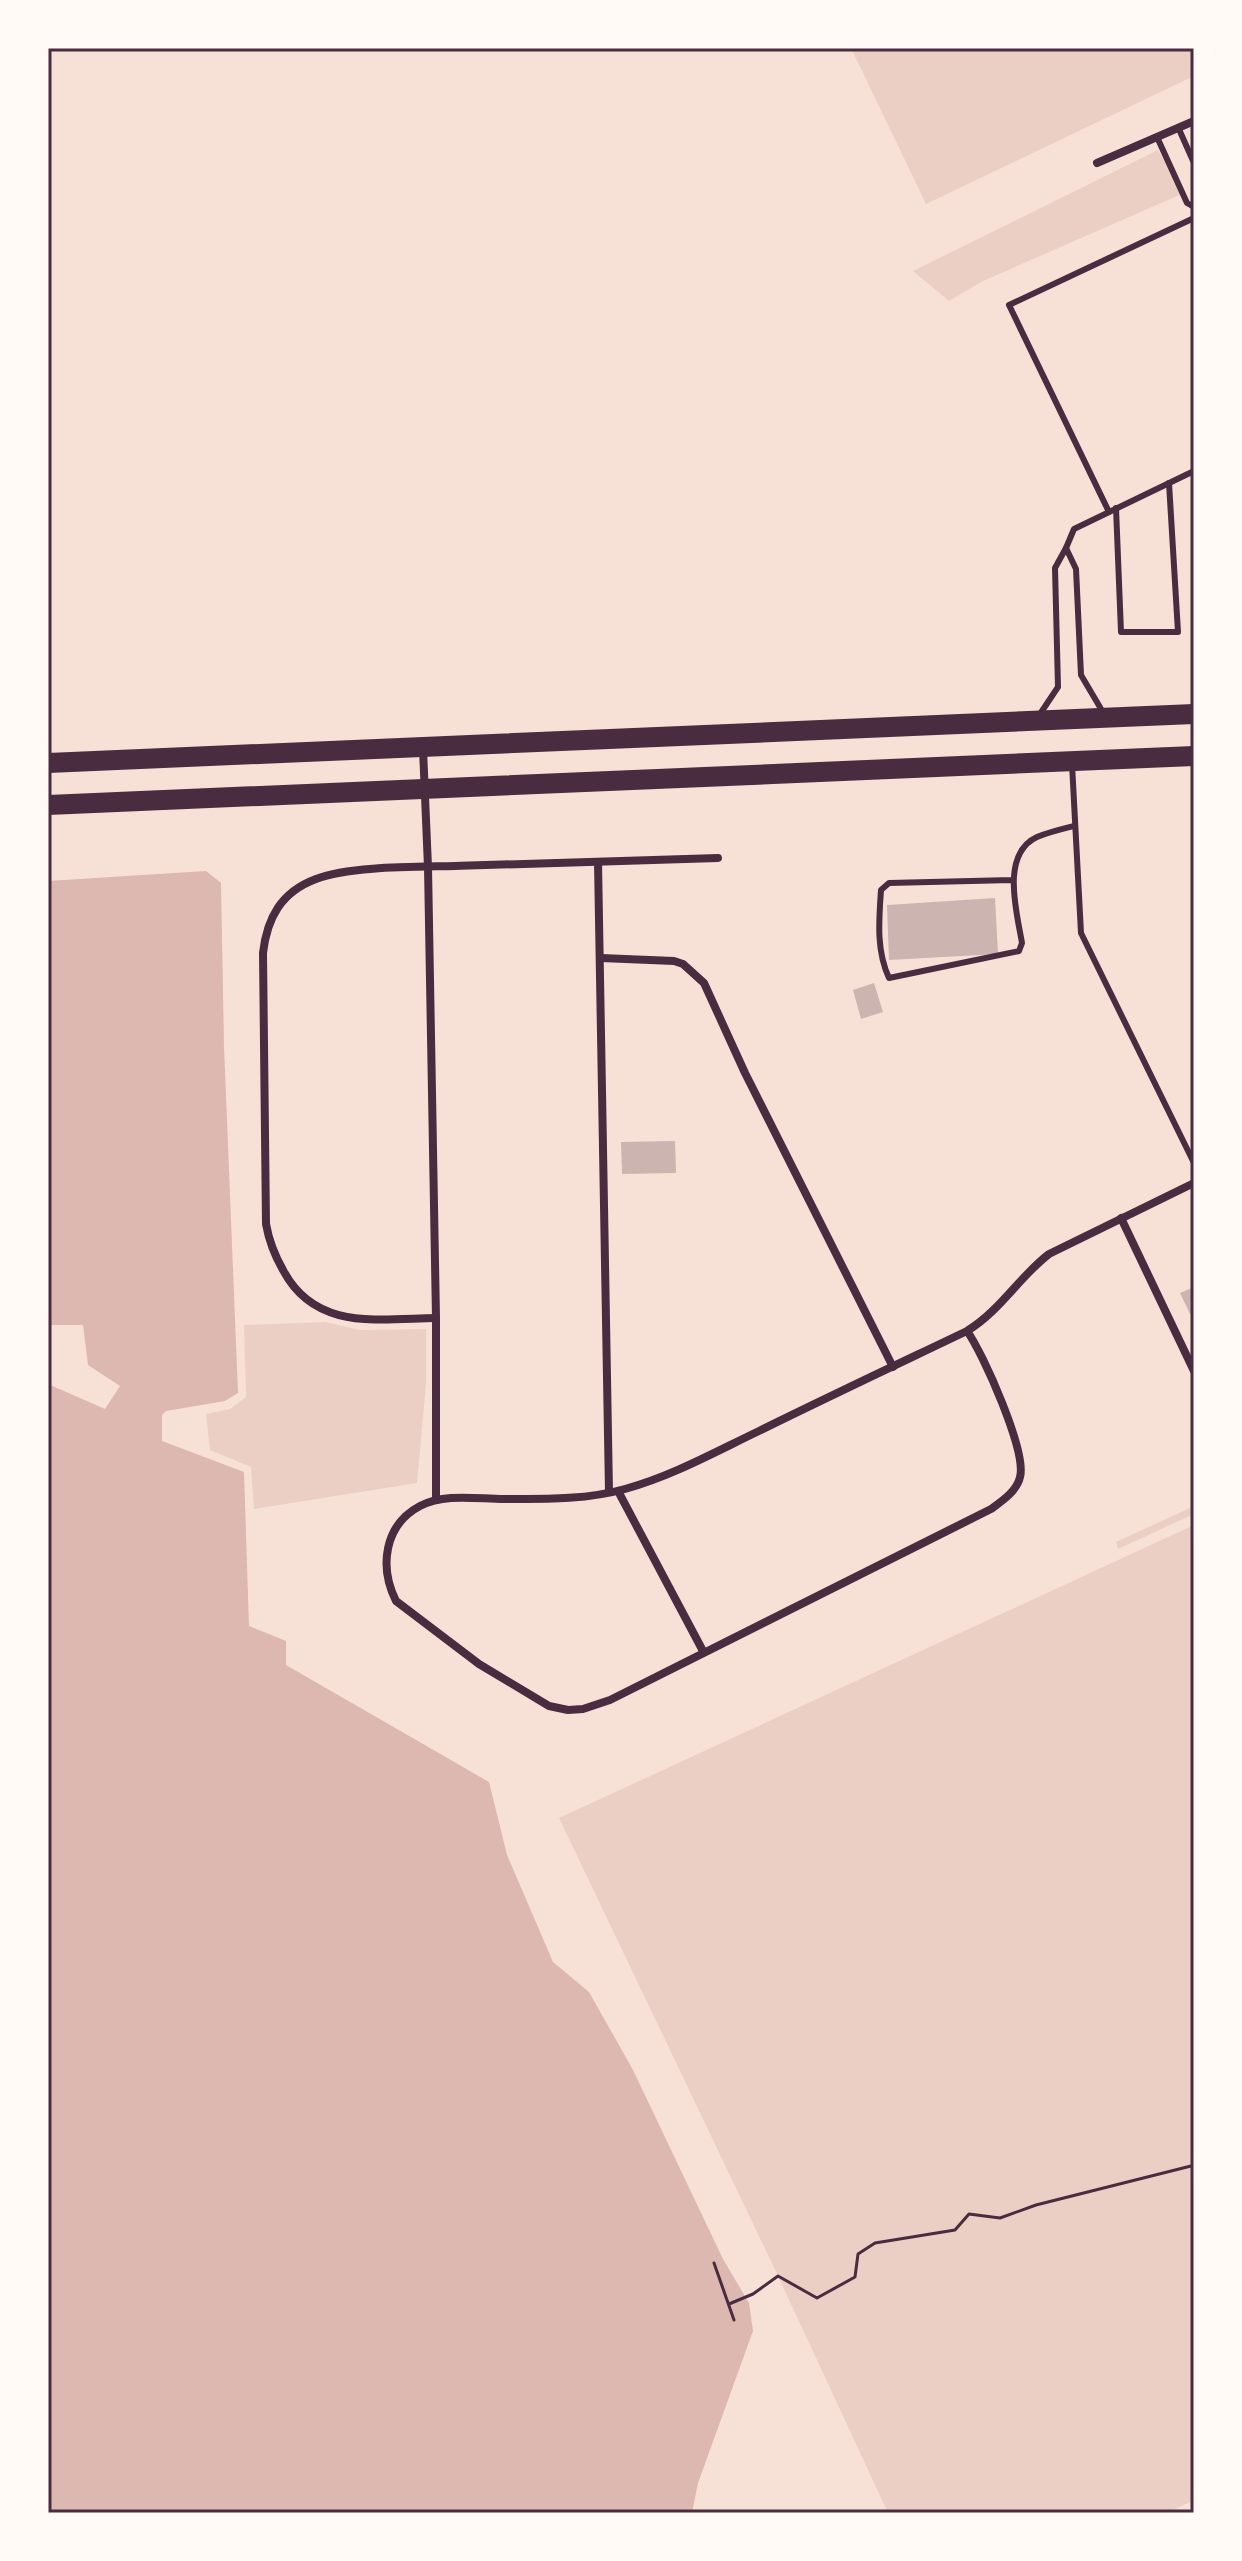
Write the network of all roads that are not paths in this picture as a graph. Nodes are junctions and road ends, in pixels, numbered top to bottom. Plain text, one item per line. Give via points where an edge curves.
1 (1194, 121) edge
2 (1178, 127) junction
3 (1157, 137) junction
4 (1097, 163) dead end
5 (1194, 163) edge
6 (1194, 207) edge
7 (1194, 218) edge
8 (1194, 471) edge
9 (1169, 483) junction
10 (1116, 508) junction
11 (1109, 512) junction
12 (1066, 548) junction
13 (1194, 714) edge
14 (1106, 717) junction
15 (1035, 720) junction
16 (423, 747) junction
17 (1194, 756) edge
18 (1071, 761) junction
19 (48, 763) edge
20 (425, 789) junction
21 (48, 805) edge
22 (1074, 826) junction
23 (718, 858) dead end
24 (598, 862) junction
25 (428, 867) junction
26 (1012, 880) junction
27 (601, 958) junction
28 (1194, 1163) edge
29 (1194, 1183) edge
30 (1121, 1218) junction
31 (436, 1318) junction
32 (967, 1331) junction
33 (893, 1367) junction
34 (1194, 1371) edge
35 (614, 1492) junction
36 (436, 1500) junction
37 (703, 1651) junction

1 - 2 street
2 - 3 street
2 - 5 lane
3 - 4 street
3 - 6 lane via 1187,203
7 - 11 lane via 1009,305
8 - 9 lane
9 - 10 lane
9 - 10 lane via 1178,632 1121,632
10 - 11 lane
11 - 12 lane via 1074,529
12 - 14 lane via 1076,569 1081,675
12 - 15 lane via 1055,568 1058,687
13 - 14 highway
14 - 15 highway
15 - 16 highway
16 - 19 highway
16 - 20 street
17 - 18 highway
18 - 20 highway
18 - 22 lane
20 - 21 highway
20 - 25 street
22 - 26 lane via 1034,838 1019,856
22 - 28 lane via 1081,933
23 - 24 street
24 - 25 street
24 - 27 street
25 - 31 street
25 - 31 street via 314,879 282,900 272,914 263,953 266,1224 288,1280 315,1307 359,1319
26 - 26 lane via 1019,951 889,978 878,927 881,890 889,883
27 - 33 street via 674,961 697,973
27 - 35 street
29 - 30 street
30 - 32 street via 1049,1254 1001,1305
30 - 34 street
31 - 36 street
32 - 33 street
32 - 37 street via 1015,1438 1021,1466 1018,1484 991,1509
33 - 35 street via 671,1473
35 - 36 street
35 - 37 street
36 - 37 street via 404,1517 387,1546 389,1587 396,1601 479,1664 549,1706 583,1709 610,1700

